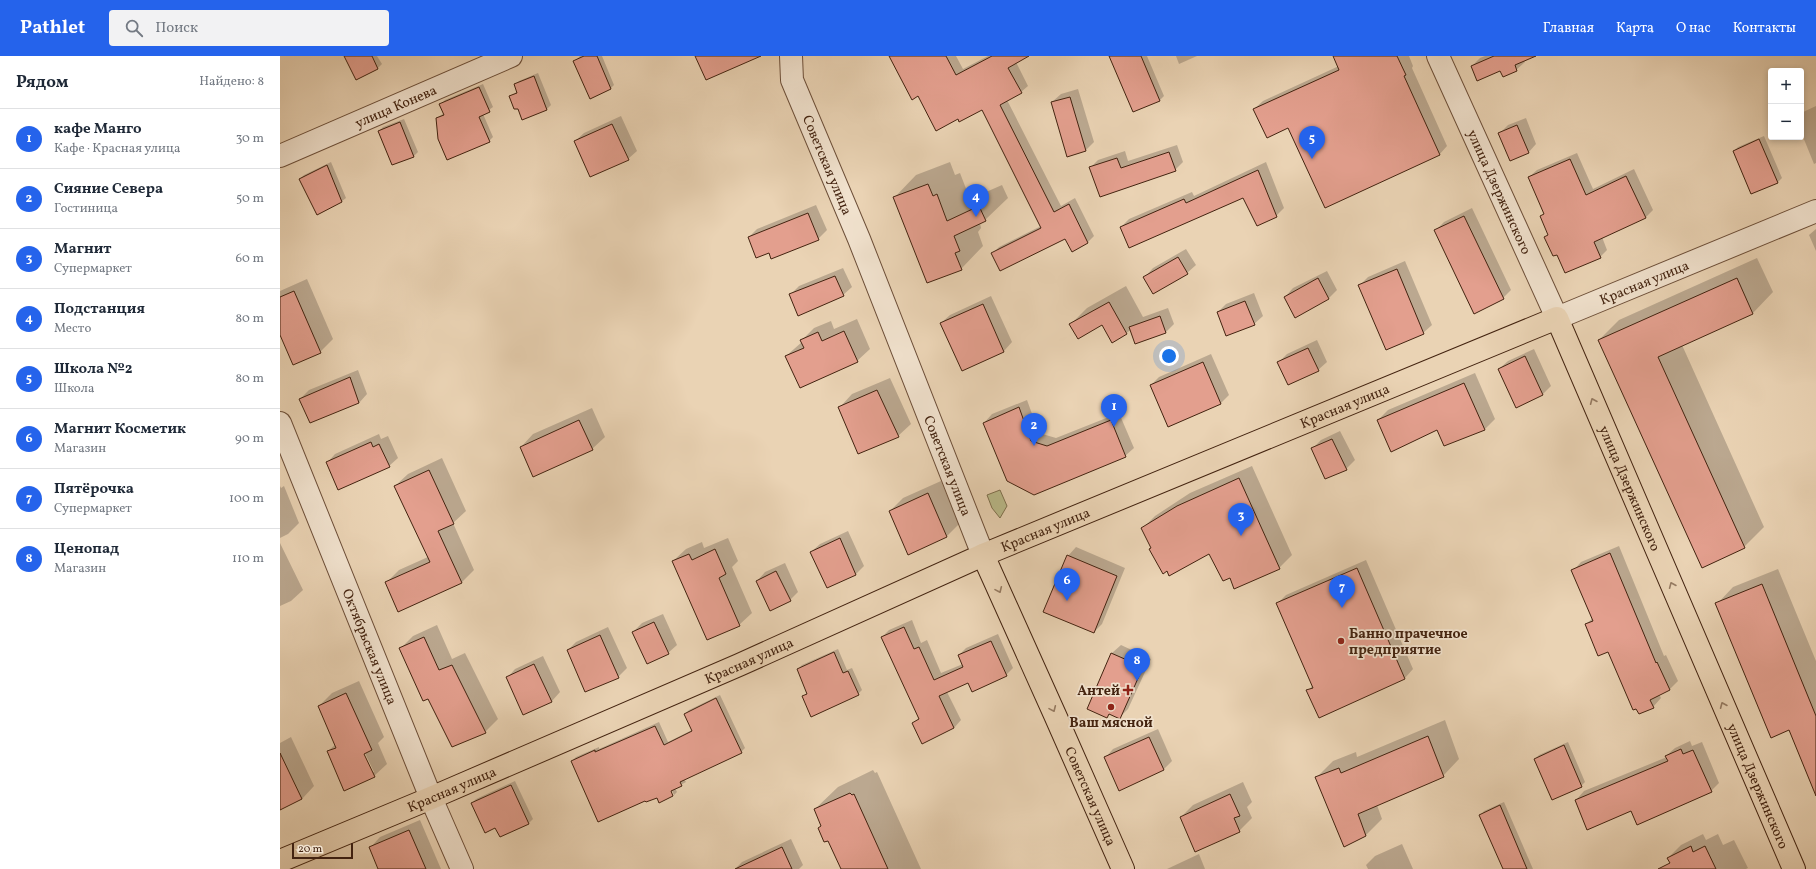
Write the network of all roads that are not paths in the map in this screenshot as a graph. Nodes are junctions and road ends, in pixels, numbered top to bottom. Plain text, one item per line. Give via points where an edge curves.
1 (511, 56) edge
2 (791, 56) edge
3 (1438, 56) edge
4 (280, 156) edge
5 (1816, 211) edge
6 (1558, 318) junction
7 (280, 423) edge
8 (983, 555) junction
9 (431, 798) junction
10 (280, 861) edge
11 (462, 869) edge
12 (1123, 869) edge
13 (1794, 869) edge

1 - 4 street, улица Конева
2 - 8 street, Советская улица via 792,80 849,213
3 - 6 street, улица Дзержинского
5 - 6 street, Красная улица
6 - 8 main road, Красная улица
13 -> 6 main road, улица Дзержинского
7 - 9 street, Октябрьская улица
8 - 9 main road, Красная улица via 740,665
8 -> 12 main road, Советская улица
9 - 10 main road, Красная улица
9 - 11 street, Октябрьская улица

